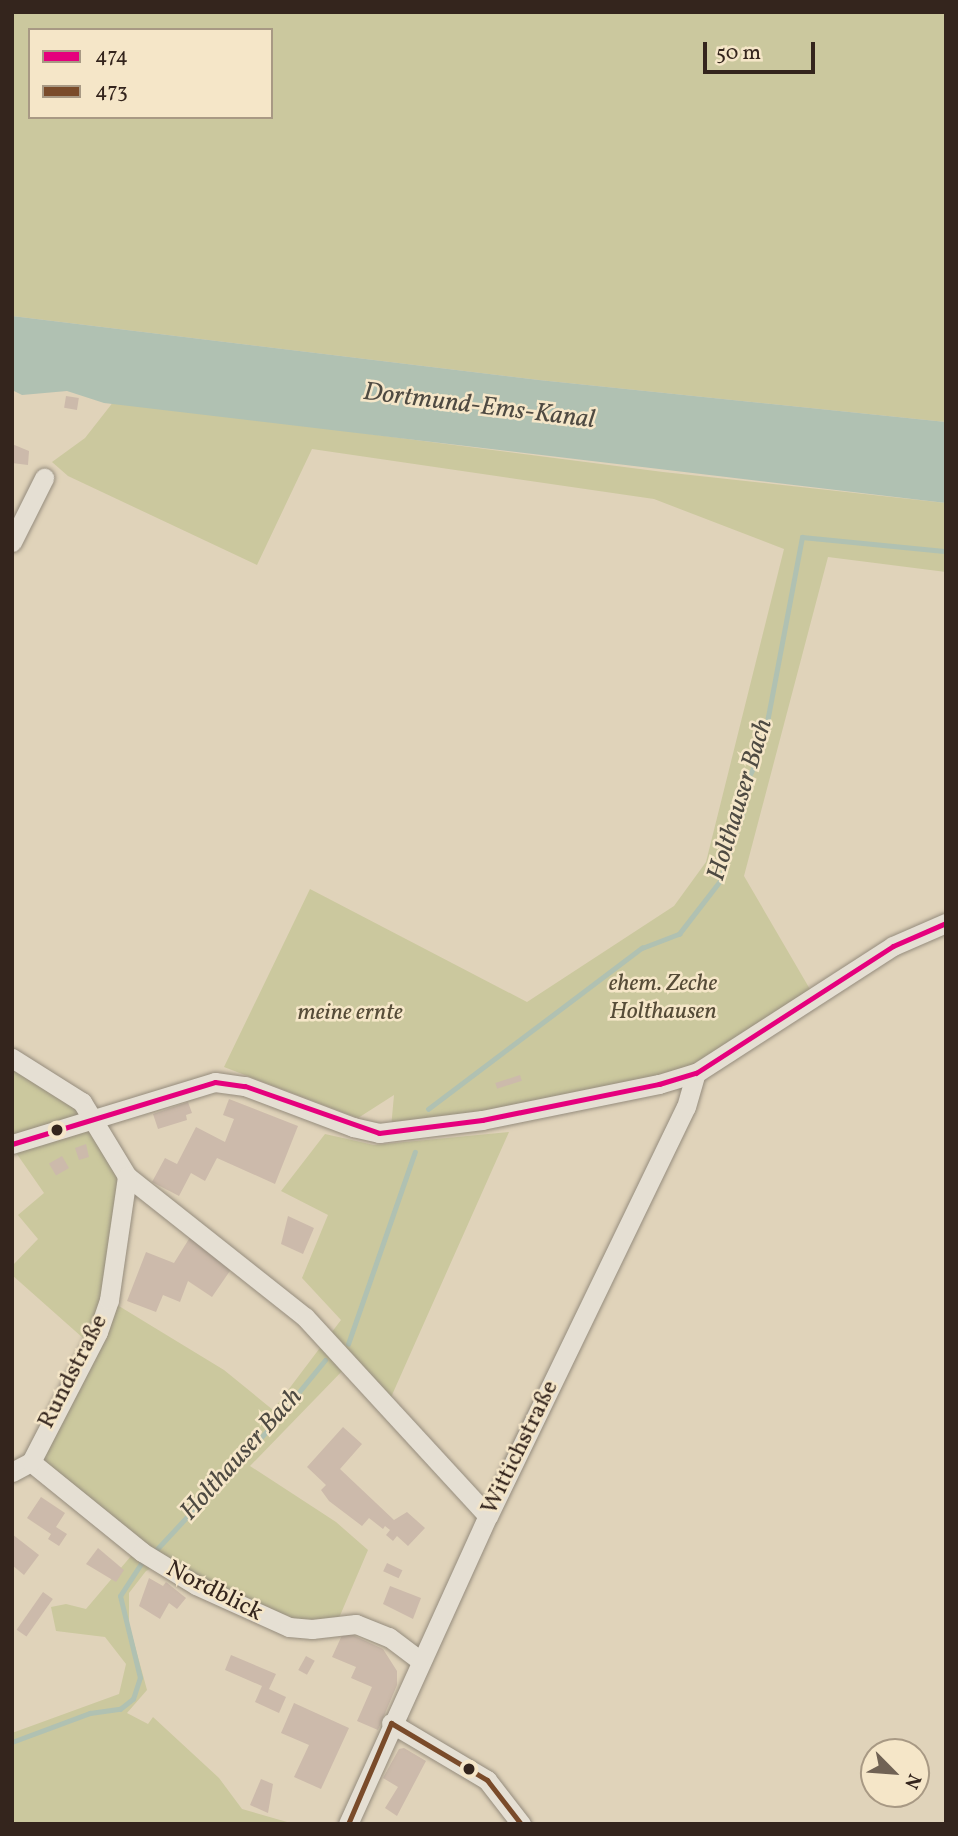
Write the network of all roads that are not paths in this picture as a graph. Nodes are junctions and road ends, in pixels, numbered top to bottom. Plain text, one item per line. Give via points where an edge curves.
1 (44, 478) dead end
2 (12, 542) edge
3 (946, 923) edge
4 (12, 1058) edge
5 (696, 1073) junction
6 (94, 1118) junction
7 (12, 1143) edge
8 (127, 1176) junction
9 (32, 1462) junction
10 (12, 1472) edge
11 (488, 1516) junction
12 (420, 1660) junction
13 (391, 1723) junction
14 (348, 1824) edge
15 (522, 1824) edge

1 - 2 street
3 - 5 street via 893,946
4 - 6 street via 82,1102
5 - 6 street via 582,1100 379,1133 227,1082 189,1087
5 - 11 street, Wittichstraße via 686,1107
6 - 7 street
6 - 8 street
8 - 9 street, Rundstraße via 109,1300 92,1346 46,1427
8 - 11 street via 305,1317
9 - 10 street
9 - 12 street, Nordblick via 142,1552 196,1585 289,1627 356,1624 389,1637
11 - 12 street, Wittichstraße
12 - 13 street, Wittichstraße
13 - 14 street, Wittichstraße
13 - 15 street via 487,1780

